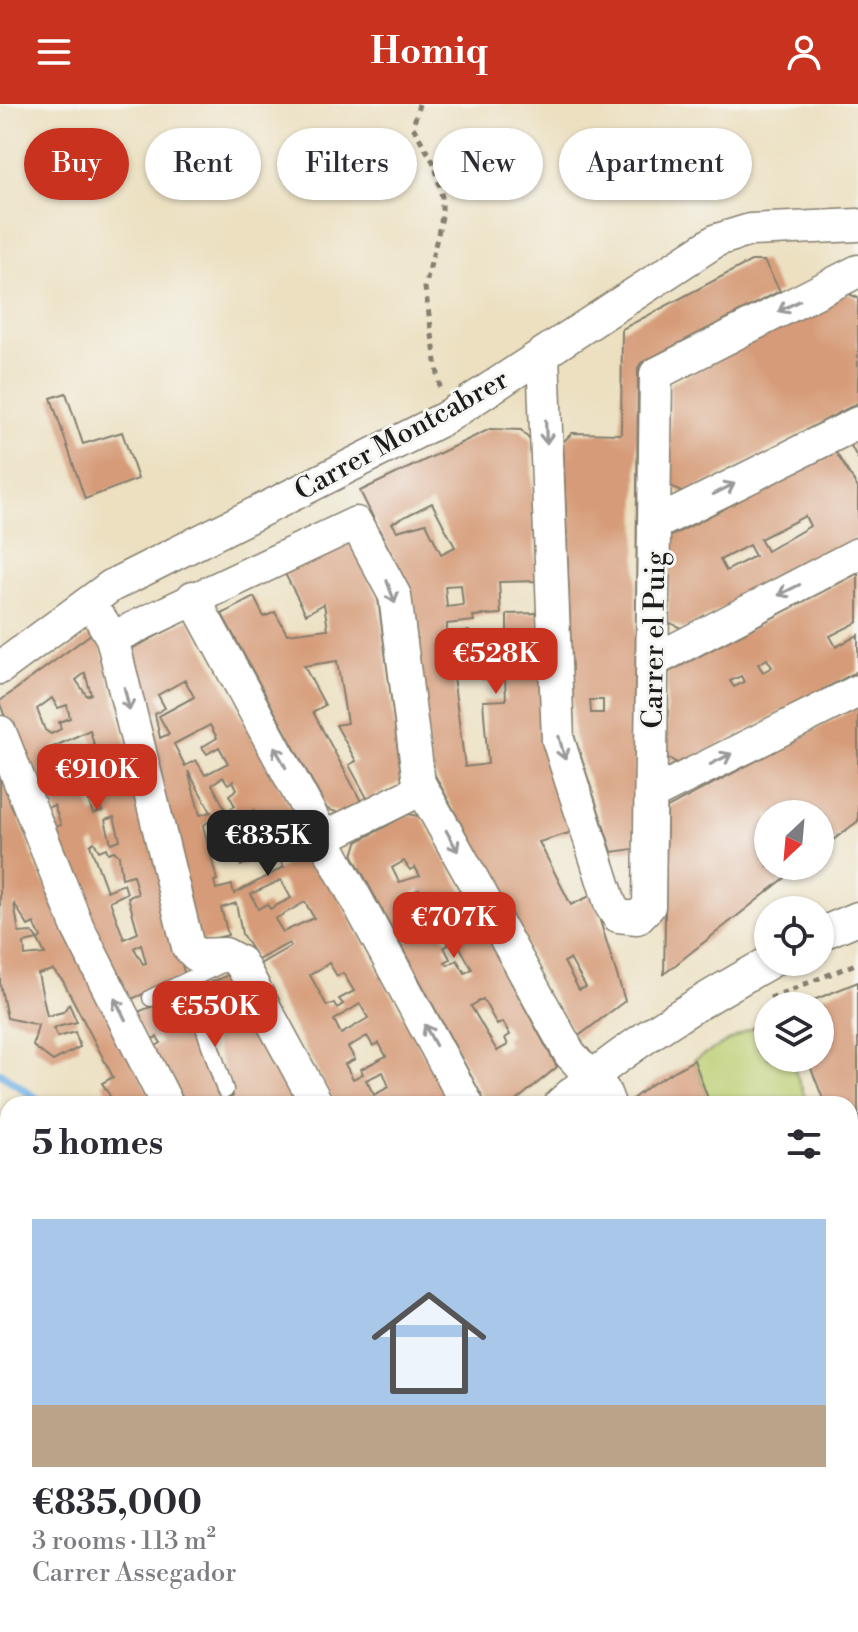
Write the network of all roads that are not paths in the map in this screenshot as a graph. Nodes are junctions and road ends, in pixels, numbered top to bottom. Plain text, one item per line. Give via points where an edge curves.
1 (858, 225) edge
2 (858, 271) edge
3 (543, 354) junction
4 (858, 423) edge
5 (655, 524) junction
6 (858, 554) edge
7 (193, 597) junction
8 (90, 601) junction
9 (112, 638) junction
10 (653, 661) junction
11 (0, 668) edge
12 (858, 691) edge
13 (0, 732) edge
14 (422, 789) junction
15 (652, 794) junction
16 (323, 838) junction
17 (858, 918) edge
18 (834, 928) edge
19 (234, 958) junction
20 (754, 971) edge
21 (189, 982) junction
22 (151, 998) dead end
23 (590, 1077) junction
24 (225, 1090) dead end
25 (163, 1096) edge
26 (313, 1096) edge
27 (463, 1096) edge
28 (569, 1096) edge
29 (606, 1096) edge

1 - 3 street, Carrer Montcabrer via 750,230 717,240
2 -> 5 street, Carrer el Puig via 656,374
3 - 8 street, Carrer Montcabrer via 445,418
3 -> 15 street, Carrer el Puig via 558,740 611,906 627,920 649,906
5 -> 4 street
5 - 10 street, Carrer el Puig
6 -> 10 street
7 - 9 street, Carrer Montcabrer
7 -> 14 street, Carrer Montcabrer via 356,523 395,596
16 -> 7 street
8 - 9 street
8 - 11 street, Carrer Montcabrer
9 -> 19 street via 188,947 200,956
10 - 15 street, Carrer el Puig
15 -> 12 street
25 -> 13 street via 78,928
14 - 16 street
14 -> 23 street via 570,1054
27 -> 16 street
17 - 18 street
19 - 21 lane
19 - 26 street
20 - 23 street
21 - 22 lane
21 - 24 lane
23 - 28 street
23 - 29 street

